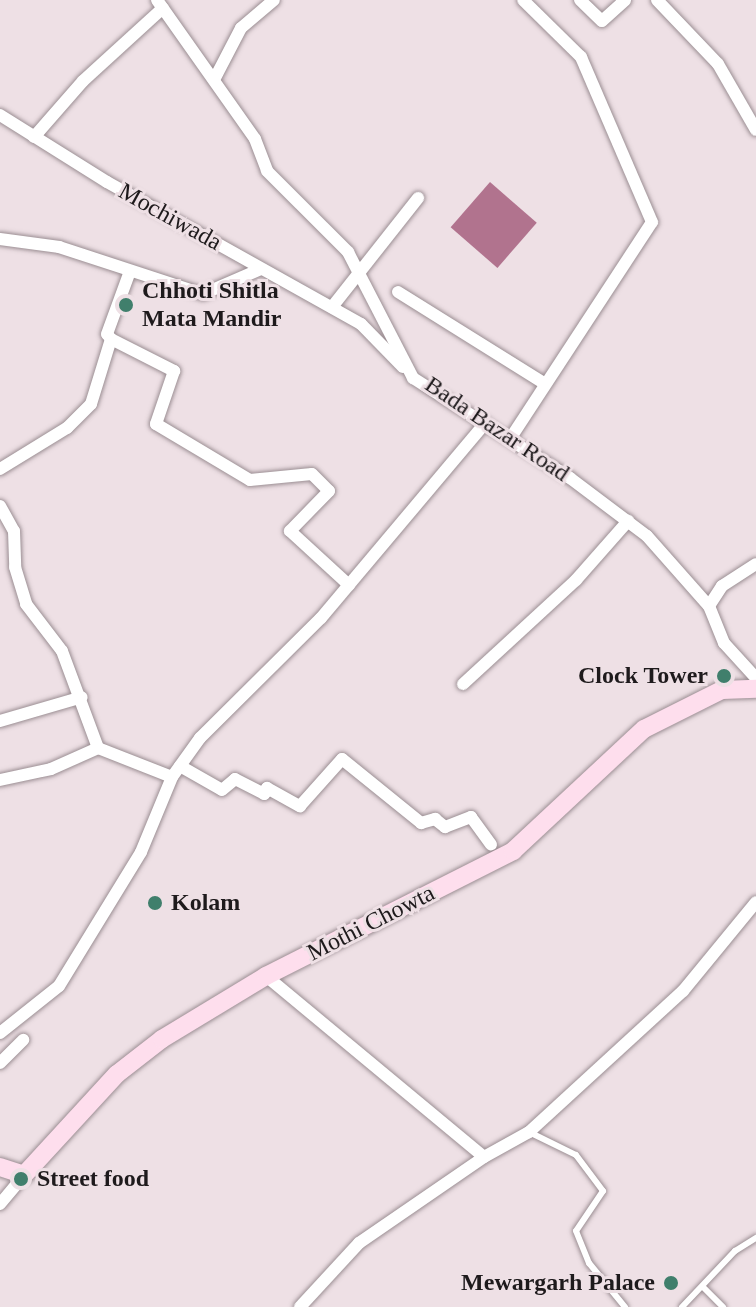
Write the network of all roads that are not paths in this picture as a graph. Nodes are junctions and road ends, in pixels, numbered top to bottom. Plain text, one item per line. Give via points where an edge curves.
1 (274, 0) edge
2 (523, 0) edge
3 (580, 0) edge
4 (625, 0) edge
5 (657, 0) edge
6 (160, 4) edge
7 (215, 78) junction
8 (0, 115) edge
9 (756, 130) edge
10 (34, 137) junction
11 (418, 198) dead end
12 (0, 239) edge
13 (261, 269) junction
14 (358, 272) junction
15 (129, 274) junction
16 (398, 292) dead end
17 (332, 307) junction
18 (111, 339) junction
19 (413, 378) junction
20 (545, 384) junction
21 (485, 423) junction
22 (510, 439) junction
23 (0, 469) edge
24 (0, 506) edge
25 (628, 521) junction
26 (756, 564) edge
27 (349, 585) junction
28 (709, 606) junction
29 (756, 678) edge
30 (463, 684) dead end
31 (756, 689) edge
32 (82, 697) junction
33 (0, 721) edge
34 (98, 748) junction
35 (176, 772) junction
36 (0, 780) edge
37 (491, 845) dead end
38 (756, 902) edge
39 (266, 976) junction
40 (0, 1033) edge
41 (23, 1040) dead end
42 (0, 1063) edge
43 (529, 1132) junction
44 (484, 1157) junction
45 (0, 1167) edge
46 (24, 1175) junction
47 (0, 1204) edge
48 (756, 1238) edge
49 (704, 1288) junction
50 (300, 1307) edge
51 (625, 1307) edge
52 (682, 1307) edge
53 (723, 1307) edge

1 - 7 street via 241,28
2 - 20 street via 581,57 652,222
3 - 4 street via 602,21
5 - 9 street via 718,64
6 - 7 street, Bada Bazar Road
6 - 10 street
7 - 14 street, Bada Bazar Road via 255,139 267,171 348,252
8 - 10 street, Mochiwada
10 - 13 street, Mochiwada
11 - 14 street
12 - 15 street via 59,247
13 - 15 street via 203,294
13 - 17 street, Mochiwada
14 - 17 street
14 - 19 street, Bada Bazar Road
15 - 18 street via 107,334
16 - 20 street
17 - 19 street, Mochiwada via 361,324
18 - 23 street via 91,404 67,428
18 - 27 street via 174,371 156,424 250,480 312,474 329,491 290,531
19 - 21 street, Bada Bazar Road
20 - 22 street
21 - 22 street, Bada Bazar Road
21 - 27 street
22 - 25 street, Bada Bazar Road
24 - 32 street via 14,531 15,567 26,604 62,651
25 - 28 street, Bada Bazar Road
25 - 30 street via 576,580
26 - 28 street via 722,586
27 - 35 street via 254,689 200,738
28 - 29 street, Bada Bazar Road via 724,643
31 - 39 main road, Mothi Chowta via 722,690 644,729 513,851
32 - 33 street
32 - 34 street
34 - 35 street
34 - 36 street via 51,769
35 - 37 street via 222,790 235,779 300,806 342,759 421,823 435,819 445,827 471,817
35 - 40 street via 141,852 59,986
38 - 43 street via 683,991
39 - 44 street
39 - 46 main road, Mothi Chowta via 162,1039 117,1074
41 - 42 street
43 - 44 street
43 - 51 lane via 576,1155 603,1191 576,1231 589,1263
44 - 50 street via 359,1243
45 - 46 main road
46 - 47 street
48 - 49 lane via 735,1251
49 - 52 lane
49 - 53 lane

